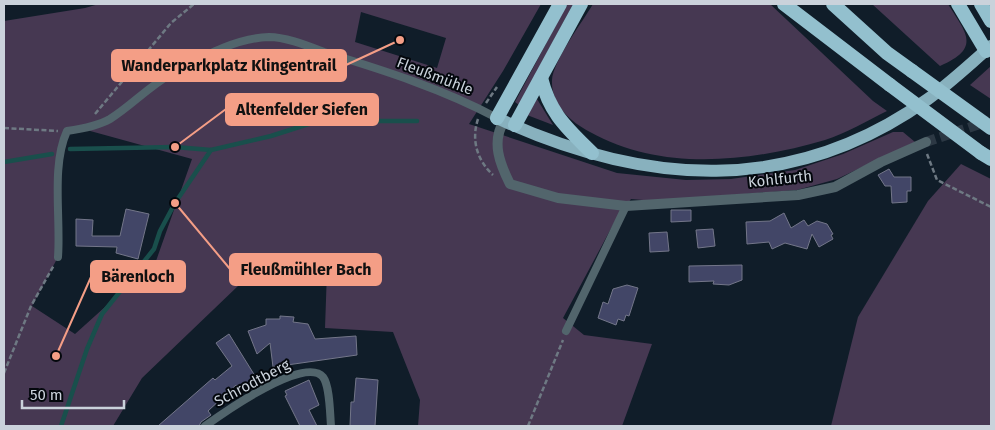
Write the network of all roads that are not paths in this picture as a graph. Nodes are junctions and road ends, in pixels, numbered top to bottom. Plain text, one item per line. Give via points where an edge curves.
1 (560, 4) edge
2 (581, 4) edge
3 (784, 4) edge
4 (798, 4) edge
5 (833, 4) edge
6 (958, 4) edge
7 (981, 4) edge
8 (991, 21) edge
9 (989, 48) edge
10 (844, 49) junction
11 (541, 78) junction
12 (506, 121) junction
13 (991, 128) edge
14 (926, 142) tunnel mouth
15 (592, 153) junction
16 (986, 156) edge
17 (626, 206) junction
18 (58, 257) road end
19 (566, 331) road end
20 (205, 426) edge
21 (331, 426) edge

1 - 12 highway
2 - 11 highway
3 - 10 highway
4 - 10 highway
5 - 13 highway, bridge via 887,53
6 - 9 highway
7 - 8 highway
9 - 15 main road via 928,100 889,124 840,146 792,162 732,171 688,172 647,167
10 - 16 highway, bridge
11 - 12 highway
11 - 15 highway via 547,99 559,120
12 - 15 main road
12 - 17 street, Kohlfurth via 497,142 502,169 510,184 558,198
12 - 18 lane, Fleußmühle via 380,70 271,37 244,40 157,82 110,119 67,131 61,144 59,162
14 - 17 street, Kohlfurth via 834,187 798,195
17 - 19 lane
20 - 21 lane, Schrodtberg via 285,378 312,371 324,378

